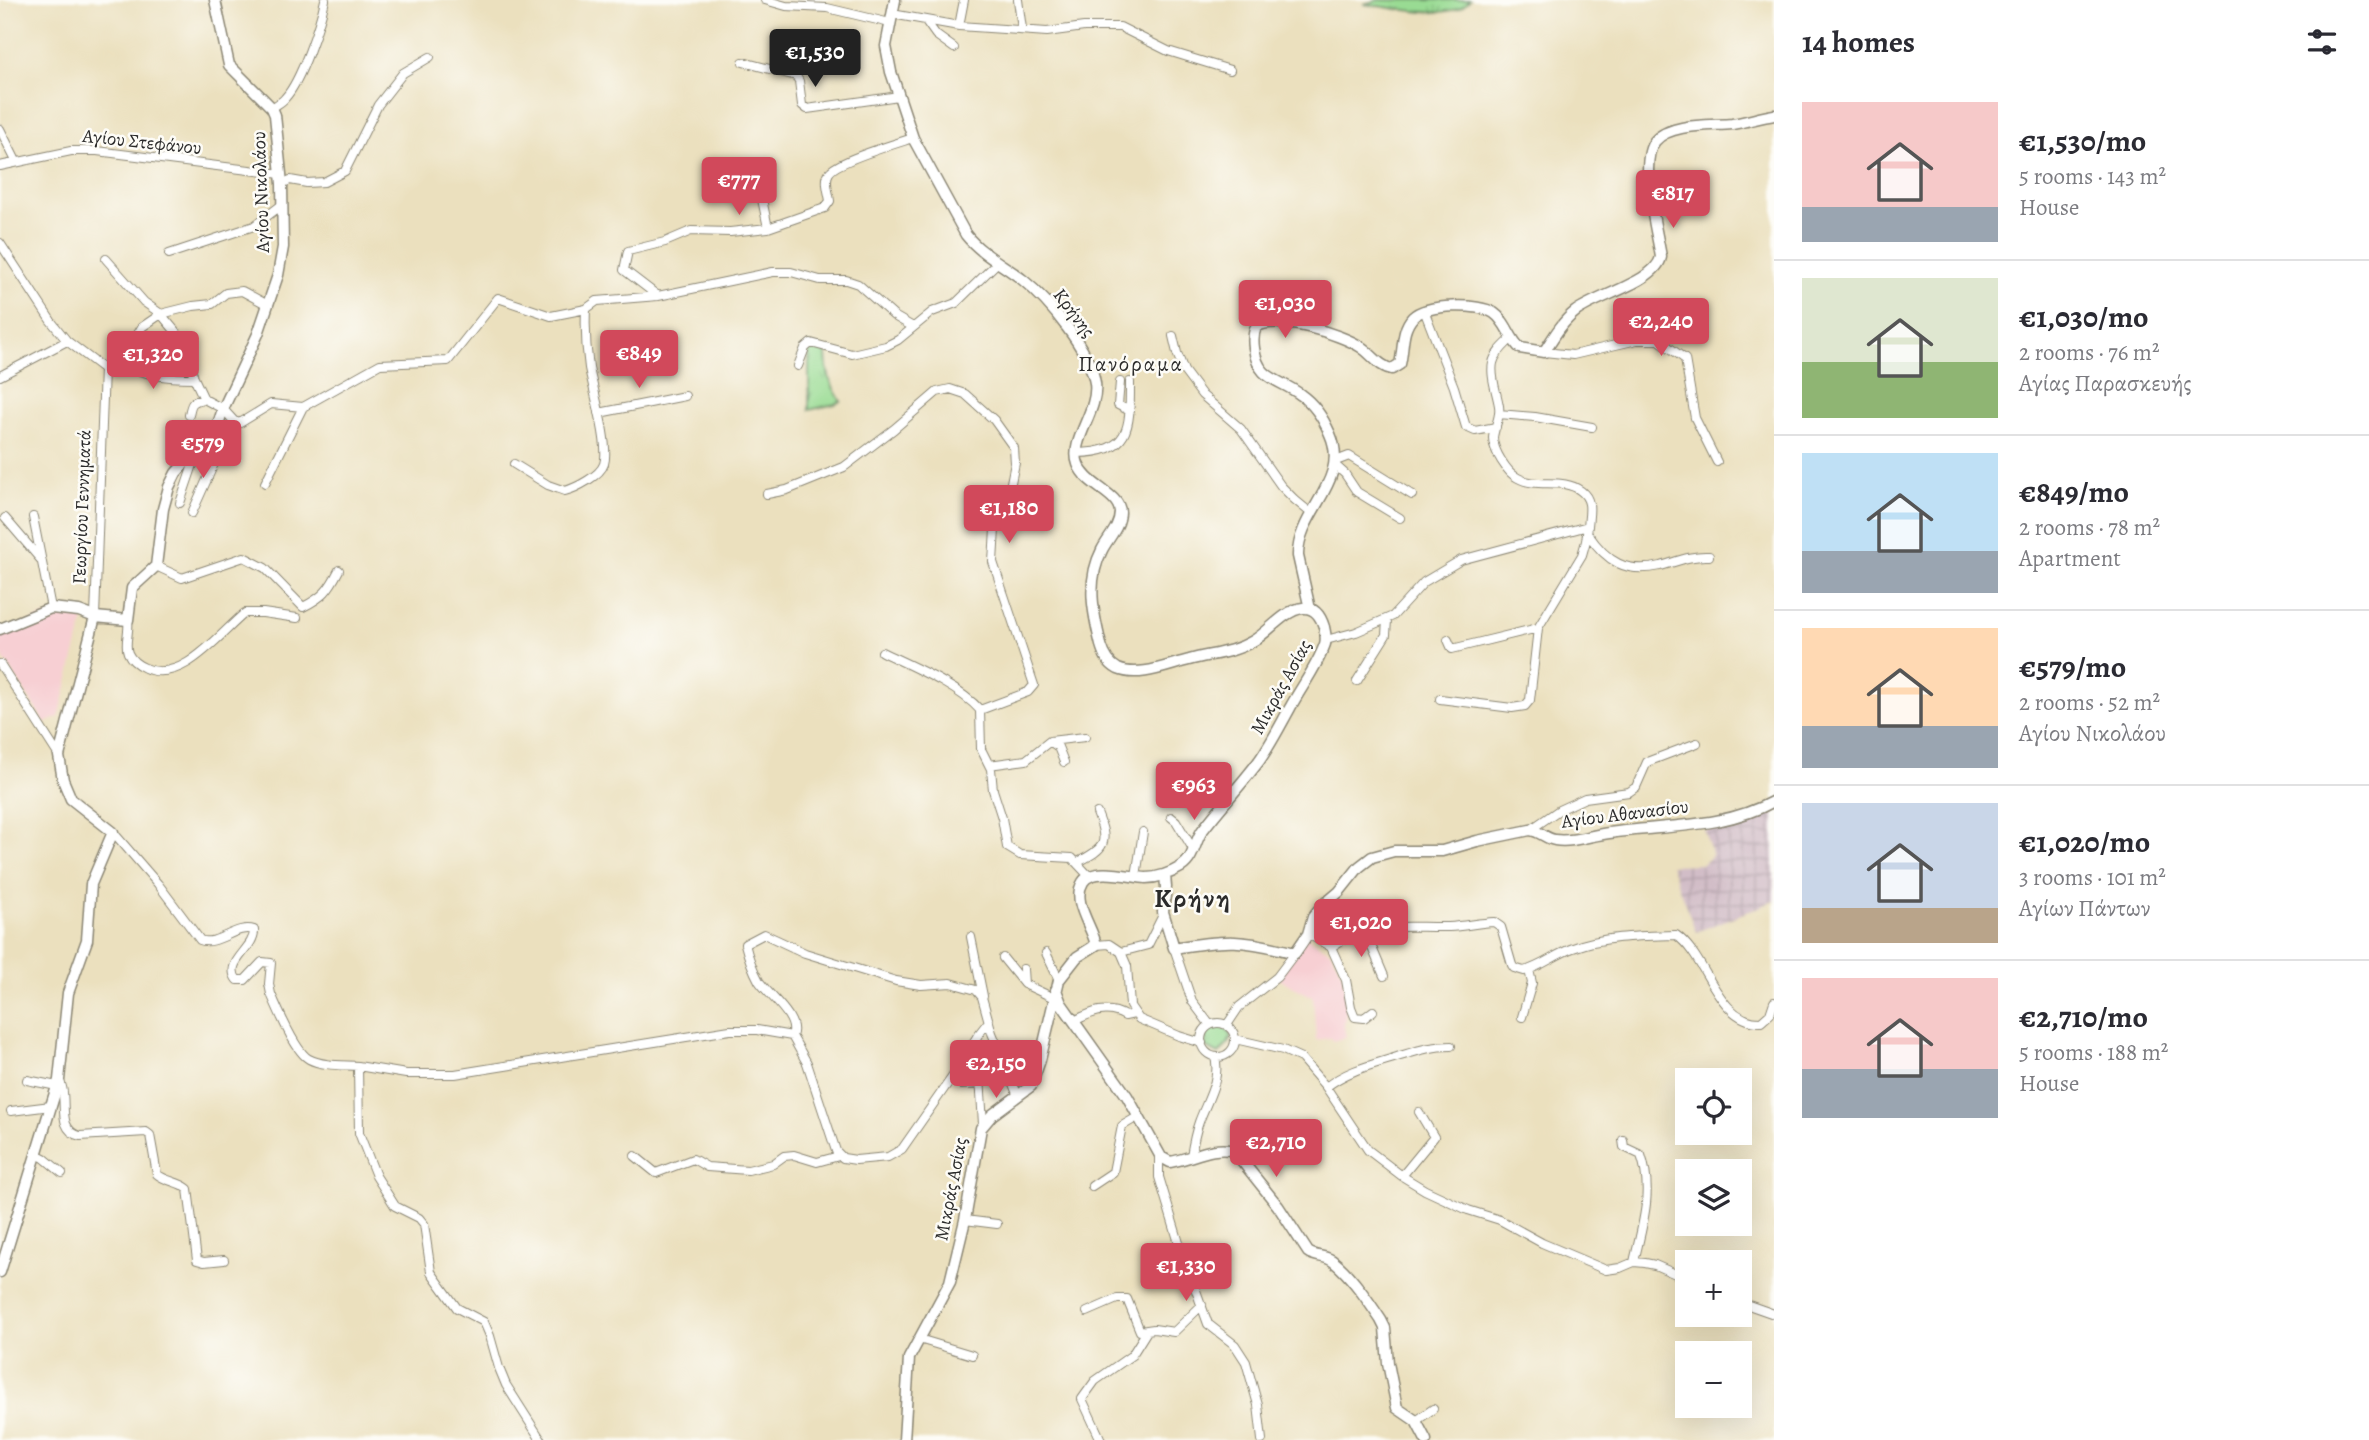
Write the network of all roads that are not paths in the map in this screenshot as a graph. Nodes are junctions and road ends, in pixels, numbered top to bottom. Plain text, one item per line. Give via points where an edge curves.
1 (215, 0) edge
2 (325, 0) edge
3 (765, 0) edge
4 (895, 0) edge
5 (964, 0) edge
6 (1018, 0) edge
7 (891, 19) junction
8 (926, 21) junction
9 (959, 26) junction
10 (1022, 29) junction
11 (954, 48) dead end
12 (430, 57) dead end
13 (743, 62) dead end
14 (1230, 70) dead end
15 (899, 96) junction
16 (272, 108) junction
17 (1774, 115) edge
18 (0, 129) edge
19 (913, 138) junction
20 (16, 161) junction
21 (0, 166) edge
22 (282, 179) junction
23 (762, 199) dead end
24 (283, 204) junction
25 (768, 228) junction
26 (0, 243) edge
27 (169, 254) dead end
28 (106, 259) dead end
29 (998, 262) junction
30 (658, 296) junction
31 (268, 305) junction
32 (586, 309) junction
33 (1424, 310) junction
34 (161, 314) junction
35 (913, 327) junction
36 (1173, 336) dead end
37 (1512, 338) junction
38 (67, 341) junction
39 (1544, 352) junction
40 (120, 364) junction
41 (798, 366) dead end
42 (104, 369) junction
43 (0, 376) edge
44 (194, 378) junction
45 (1120, 382) dead end
46 (1130, 382) dead end
47 (685, 396) dead end
48 (204, 399) junction
49 (303, 407) junction
50 (223, 409) junction
51 (1130, 411) junction
52 (599, 414) junction
53 (1499, 414) junction
54 (189, 415) dead end
55 (1496, 427) junction
56 (1592, 427) dead end
57 (214, 437) junction
58 (199, 447) junction
59 (1077, 453) junction
60 (1717, 462) dead end
61 (1335, 463) junction
62 (513, 464) dead end
63 (265, 483) dead end
64 (767, 494) dead end
65 (1412, 495) dead end
66 (180, 503) dead end
67 (192, 513) dead end
68 (1312, 514) junction
69 (33, 517) dead end
70 (5, 518) dead end
71 (1400, 518) dead end
72 (1588, 530) junction
73 (1709, 556) dead end
74 (43, 563) junction
75 (156, 566) junction
76 (339, 570) dead end
77 (51, 608) junction
78 (1310, 609) junction
79 (95, 617) junction
80 (297, 618) dead end
81 (1387, 620) junction
82 (128, 621) junction
83 (1538, 628) junction
84 (0, 629) edge
85 (1326, 640) junction
86 (1448, 640) dead end
87 (881, 652) dead end
88 (0, 664) edge
89 (1357, 681) dead end
90 (1440, 699) dead end
91 (980, 710) junction
92 (1085, 737) dead end
93 (1050, 741) junction
94 (1697, 743) dead end
95 (59, 756) junction
96 (1064, 762) dead end
97 (989, 765) junction
98 (1774, 801) edge
99 (1097, 813) dead end
100 (1171, 817) dead end
101 (1530, 830) junction
102 (113, 832) junction
103 (1143, 832) dead end
104 (1193, 849) junction
105 (1078, 862) junction
106 (1165, 875) junction
107 (1090, 876) junction
108 (1136, 876) junction
109 (1163, 915) junction
110 (1365, 931) junction
111 (1308, 934) junction
112 (971, 937) dead end
113 (1096, 945) junction
114 (1331, 947) junction
115 (1174, 948) junction
116 (1121, 952) junction
117 (1046, 953) dead end
118 (1295, 953) junction
119 (1003, 958) dead end
120 (1023, 969) dead end
121 (1529, 970) junction
122 (1384, 976) dead end
123 (1024, 984) junction
124 (1056, 990) junction
125 (984, 1002) junction
126 (1774, 1002) edge
127 (1373, 1011) dead end
128 (1135, 1014) junction
129 (1522, 1017) dead end
130 (989, 1021) junction
131 (1074, 1021) junction
132 (1210, 1026) junction
133 (1227, 1026) junction
134 (792, 1035) junction
135 (1235, 1039) junction
136 (1202, 1042) junction
137 (1451, 1045) dead end
138 (1215, 1057) junction
139 (358, 1066) junction
140 (27, 1080) dead end
141 (58, 1083) junction
142 (962, 1085) dead end
143 (1326, 1087) junction
144 (1018, 1096) junction
145 (51, 1106) junction
146 (11, 1111) dead end
147 (1419, 1112) dead end
148 (1139, 1116) junction
149 (983, 1124) junction
150 (1623, 1140) dead end
151 (36, 1154) junction
152 (635, 1156) dead end
153 (839, 1156) junction
154 (1160, 1156) junction
155 (1191, 1156) junction
156 (62, 1173) dead end
157 (1402, 1176) junction
158 (1092, 1186) dead end
159 (965, 1220) junction
160 (997, 1224) dead end
161 (224, 1260) dead end
162 (1634, 1262) junction
163 (0, 1272) edge
164 (1675, 1274) edge
165 (1202, 1305) junction
166 (1752, 1306) edge
167 (1087, 1312) dead end
168 (1774, 1314) edge
169 (1147, 1331) junction
170 (919, 1339) junction
171 (972, 1356) dead end
172 (1433, 1409) dead end
173 (1416, 1421) junction
174 (541, 1440) edge
175 (904, 1440) edge
176 (1101, 1440) edge
177 (1262, 1440) edge
178 (1426, 1440) edge

1 - 16 street via 229,65
2 - 16 street via 293,87
3 - 7 street
4 - 7 street, Κρήνης
5 - 9 street
6 - 10 street
7 - 8 street
7 - 15 street, Κρήνης via 886,46
8 - 9 street
8 - 11 street
9 - 10 street
10 - 14 street via 1047,32 1120,27 1168,51
12 - 22 street, Αγίου Στεφάνου via 403,73 378,104 345,171 324,182
13 - 15 street via 796,76 807,109
15 - 19 street, Κρήνης
16 - 22 street, Αγίου Νικολάου
17 - 39 street via 1670,131 1654,142 1648,170 1660,263 1641,278 1577,310
18 - 20 street
19 - 25 street via 832,170 827,178 827,206
19 - 29 street, Κρήνης via 966,235
20 - 21 street, Αγίου Στεφάνου
20 - 22 street, Αγίου Στεφάνου via 97,151
22 - 24 street, Αγίου Νικολάου
23 - 25 street
24 - 27 street via 254,226
24 - 31 street, Αγίου Νικολάου via 281,261
25 - 30 street via 691,232 628,251 624,270
26 - 38 street
28 - 34 street
29 - 35 street via 956,303 932,312
29 - 59 street, Κρήνης via 1041,296 1090,367 1096,391
30 - 32 street via 597,302
30 - 35 street via 784,271 820,280 852,281
31 - 34 street via 242,291 226,293 212,304
31 - 50 street, Αγίου Νικολάου
32 - 49 street via 551,316 498,298 448,361 380,363
32 - 52 street via 587,356
33 - 37 street via 1486,309 1504,323
33 - 55 street via 1466,427 1475,431
33 - 61 street via 1408,325 1400,364 1392,369 1355,344 1320,330 1268,323 1255,330 1255,354 1262,372 1315,409 1331,434
34 - 40 street via 142,327
34 - 44 street via 187,352
35 - 41 street via 898,340 860,354 811,343
36 - 68 street via 1184,371 1202,395 1241,429 1280,486
37 - 39 street via 1520,348
37 - 53 street via 1492,366
38 - 42 street
38 - 43 street
39 - 60 street via 1573,355 1637,340 1669,346 1685,359 1695,418
40 - 42 street
40 - 44 street via 157,377
42 - 79 street, Γεωργίου Γεννηματά
44 - 48 street
45 - 51 street via 1118,405
46 - 51 street
47 - 52 street
48 - 50 street
48 - 54 street via 190,405
49 - 50 street via 271,404 240,423
49 - 63 street
50 - 57 street, Αγίου Νικολάου
51 - 59 street via 1117,445 1096,453
52 - 62 street via 604,464 572,489 552,488
53 - 55 street
53 - 56 street
55 - 72 street via 1493,442 1517,478 1581,491 1589,503
57 - 58 street
57 - 67 street via 217,457
58 - 66 street
58 - 75 street via 169,487
59 - 78 street via 1085,477 1119,505 1119,518 1102,550 1092,592 1102,647 1113,666 1148,670 1228,652 1253,641 1291,612
61 - 65 street via 1349,457
61 - 68 street
61 - 71 street via 1357,492
64 - 91 street via 844,467 945,389 965,394 994,420 1012,444 1015,458 1005,512 995,529 993,562 1034,685 1028,692
68 - 78 street via 1298,551
69 - 74 street
70 - 74 street
72 - 73 street via 1602,554 1630,568
72 - 81 street, Μικράς Ασίας via 1461,560 1428,578
72 - 83 street via 1582,555
74 - 77 street
75 - 76 street via 182,578 244,557 265,568 303,607 320,599
75 - 82 street via 132,588
77 - 79 street
77 - 84 street
78 - 85 street via 1320,618
79 - 82 street
79 - 95 street, Γεωργίου Γεννηματά
80 - 82 street via 245,613 186,664 162,672 142,667 130,656
81 - 85 street, Μικράς Ασίας
81 - 89 street via 1386,635
83 - 86 street via 1452,649
83 - 90 street via 1530,700 1525,706
85 - 104 street, Μικράς Ασίας via 1266,750
87 - 91 street via 968,698
88 - 95 street
91 - 97 street via 981,749
92 - 93 street
93 - 96 street
93 - 97 street via 1026,760
94 - 101 street via 1647,762 1629,792 1585,798
95 - 102 street via 71,799
97 - 105 street via 1009,849 1020,855 1065,856
98 - 101 street, Αγίου Αθανασίου via 1722,821 1564,840
99 - 105 street via 1104,840 1096,853
100 - 104 street
101 - 111 street, Αγίου Αθανασίου via 1442,851 1371,857 1317,912
102 - 139 street via 200,940 254,930 233,974 237,980 245,980 262,962 271,963 271,993 304,1056 317,1062
102 - 141 street via 90,884 87,940 68,993
103 - 108 street
104 - 106 street, Μικράς Ασίας via 1183,866
105 - 107 street
106 - 108 street
106 - 109 street
107 - 108 street
107 - 113 street via 1083,881 1079,896
109 - 115 street
109 - 116 street via 1150,943
110 - 114 street
110 - 121 street via 1401,925 1497,923 1512,965
110 - 122 street
111 - 114 street
111 - 118 street, Αγίου Αθανασίου
112 - 125 street
113 - 116 street via 1109,944
113 - 124 street, Μικράς Ασίας via 1065,970
114 - 127 street via 1355,1017 1364,1018
115 - 118 street via 1229,940
115 - 132 street via 1194,1004
116 - 128 street
117 - 124 street
118 - 133 street, Αγίου Αθανασίου via 1269,985 1239,1007
119 - 123 street
120 - 123 street
121 - 126 street via 1586,944 1676,935 1738,1016 1761,1023
121 - 129 street via 1532,983
123 - 124 street
124 - 131 street
124 - 144 street, Μικράς Ασίας via 1032,1083
125 - 130 street
125 - 134 street via 969,986 896,981 805,953 764,934 745,946 761,984 790,1020
128 - 131 street via 1098,1010
128 - 136 street
130 - 144 street
130 - 153 street via 902,1149 884,1157 856,1160
131 - 148 street
132 - 133 street
132 - 136 street via 1203,1032
133 - 135 street
134 - 139 street via 730,1030 438,1076
134 - 153 street via 807,1063
135 - 138 street via 1229,1053
135 - 143 street via 1296,1055
136 - 138 street via 1206,1052
137 - 143 street via 1428,1047 1370,1065 1344,1074
138 - 155 street via 1217,1078
139 - 174 street via 359,1133 376,1176 394,1206 419,1218 426,1227 431,1272 457,1308 484,1322 503,1380
140 - 141 street
141 - 145 street
141 - 161 street via 64,1088 63,1117 72,1134 150,1135 157,1174 188,1189 197,1260
142 - 149 street via 980,1080
143 - 157 street via 1364,1146
144 - 149 street, Μικράς Ασίας
145 - 146 street
145 - 151 street
147 - 157 street via 1434,1137
148 - 154 street
148 - 158 street via 1122,1126 1113,1172
149 - 159 street, Μικράς Ασίας
150 - 162 street via 1641,1155 1648,1187
151 - 156 street
151 - 163 street
152 - 153 street via 656,1173 693,1159 707,1167 748,1170 784,1156 817,1162
154 - 155 street via 1170,1162
154 - 165 street via 1159,1177
155 - 173 street via 1234,1152 1308,1252 1340,1268 1385,1328 1397,1408
157 - 162 street via 1606,1270
159 - 160 street
159 - 170 street, Μικράς Ασίας via 950,1282
162 - 164 street
165 - 169 street via 1174,1332
165 - 177 street via 1210,1326 1245,1358
166 - 168 street
167 - 169 street via 1127,1298 1140,1331
169 - 176 street via 1132,1355 1095,1381 1082,1399
170 - 171 street
170 - 175 street, Μικράς Ασίας via 907,1370
172 - 173 street
173 - 178 street

